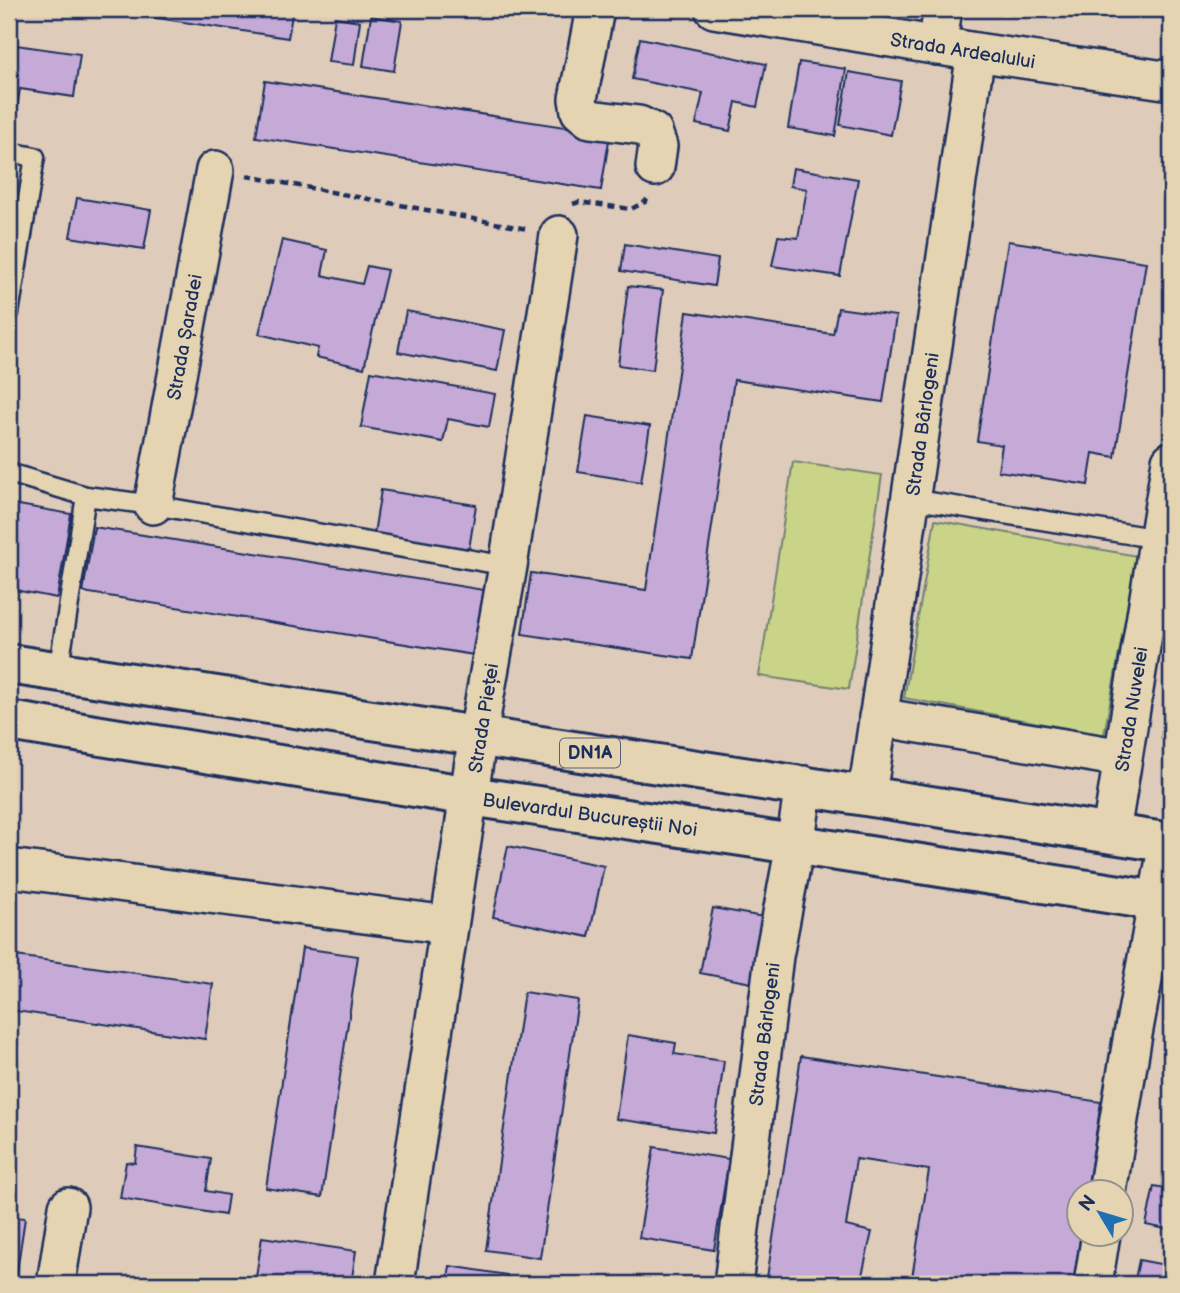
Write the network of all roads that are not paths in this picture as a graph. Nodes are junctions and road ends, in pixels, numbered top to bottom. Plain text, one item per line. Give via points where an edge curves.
1 (595, 9) edge
2 (713, 9) edge
3 (943, 9) edge
4 (937, 46) junction
5 (976, 52) junction
6 (1171, 82) edge
7 (9, 152) edge
8 (655, 167) road end
9 (215, 170) road end
10 (559, 235) road end
11 (9, 313) edge
12 (1171, 461) edge
13 (9, 473) edge
14 (86, 496) junction
15 (911, 499) junction
16 (153, 505) junction
17 (1159, 539) junction
18 (508, 566) junction
19 (9, 664) edge
20 (58, 672) junction
21 (878, 717) junction
22 (9, 721) edge
23 (478, 735) junction
24 (1123, 758) junction
25 (804, 786) junction
26 (863, 795) junction
27 (470, 796) junction
28 (1111, 832) junction
29 (1170, 843) edge
30 (795, 845) junction
31 (9, 868) edge
32 (1165, 902) edge
33 (449, 925) junction
34 (1109, 1178) edge
35 (68, 1207) dead end
36 (1099, 1248) edge
37 (56, 1284) edge
38 (395, 1284) edge
39 (733, 1284) edge
40 (1093, 1284) edge

1 - 8 street via 578,99 580,111 590,119 639,125 653,132 658,146
2 - 4 street, Strada Ardealului
3 - 4 street
4 - 5 street, Strada Ardealului
5 - 6 street, Strada Ardealului
5 - 15 street, Strada Bârlogeni
7 - 11 lane via 35,156
9 - 16 street, Strada Șaradei
10 - 18 street, Strada Pieței
12 - 17 street, Strada Nuvelei
13 - 14 lane
14 - 16 lane
14 - 20 lane
15 - 17 lane
15 - 21 street, Strada Bârlogeni
16 - 18 lane
17 - 24 street, Strada Nuvelei
18 - 23 street, Strada Pieței
19 - 20 main road, DN1A
20 - 23 main road, DN1A
21 - 24 street
21 - 26 street, Strada Bârlogeni
22 - 27 main road, Bulevardul Bucureștii Noi
23 - 25 main road, DN1A
23 - 27 street, Strada Pieței
24 - 28 street, Strada Nuvelei
25 - 26 main road, DN1A
25 - 30 street, Strada Bârlogeni
26 - 28 main road, DN1A
27 - 30 main road, Bulevardul Bucureștii Noi
27 - 33 street, Strada Pieței
28 - 29 main road, DN1A
29 - 32 street
30 - 32 main road, Bulevardul Bucureștii Noi
30 - 39 street, Strada Bârlogeni via 774,956
31 - 33 street
32 - 34 street via 1132,1040
33 - 38 street, Strada Pieței
35 - 37 street
36 - 40 street

